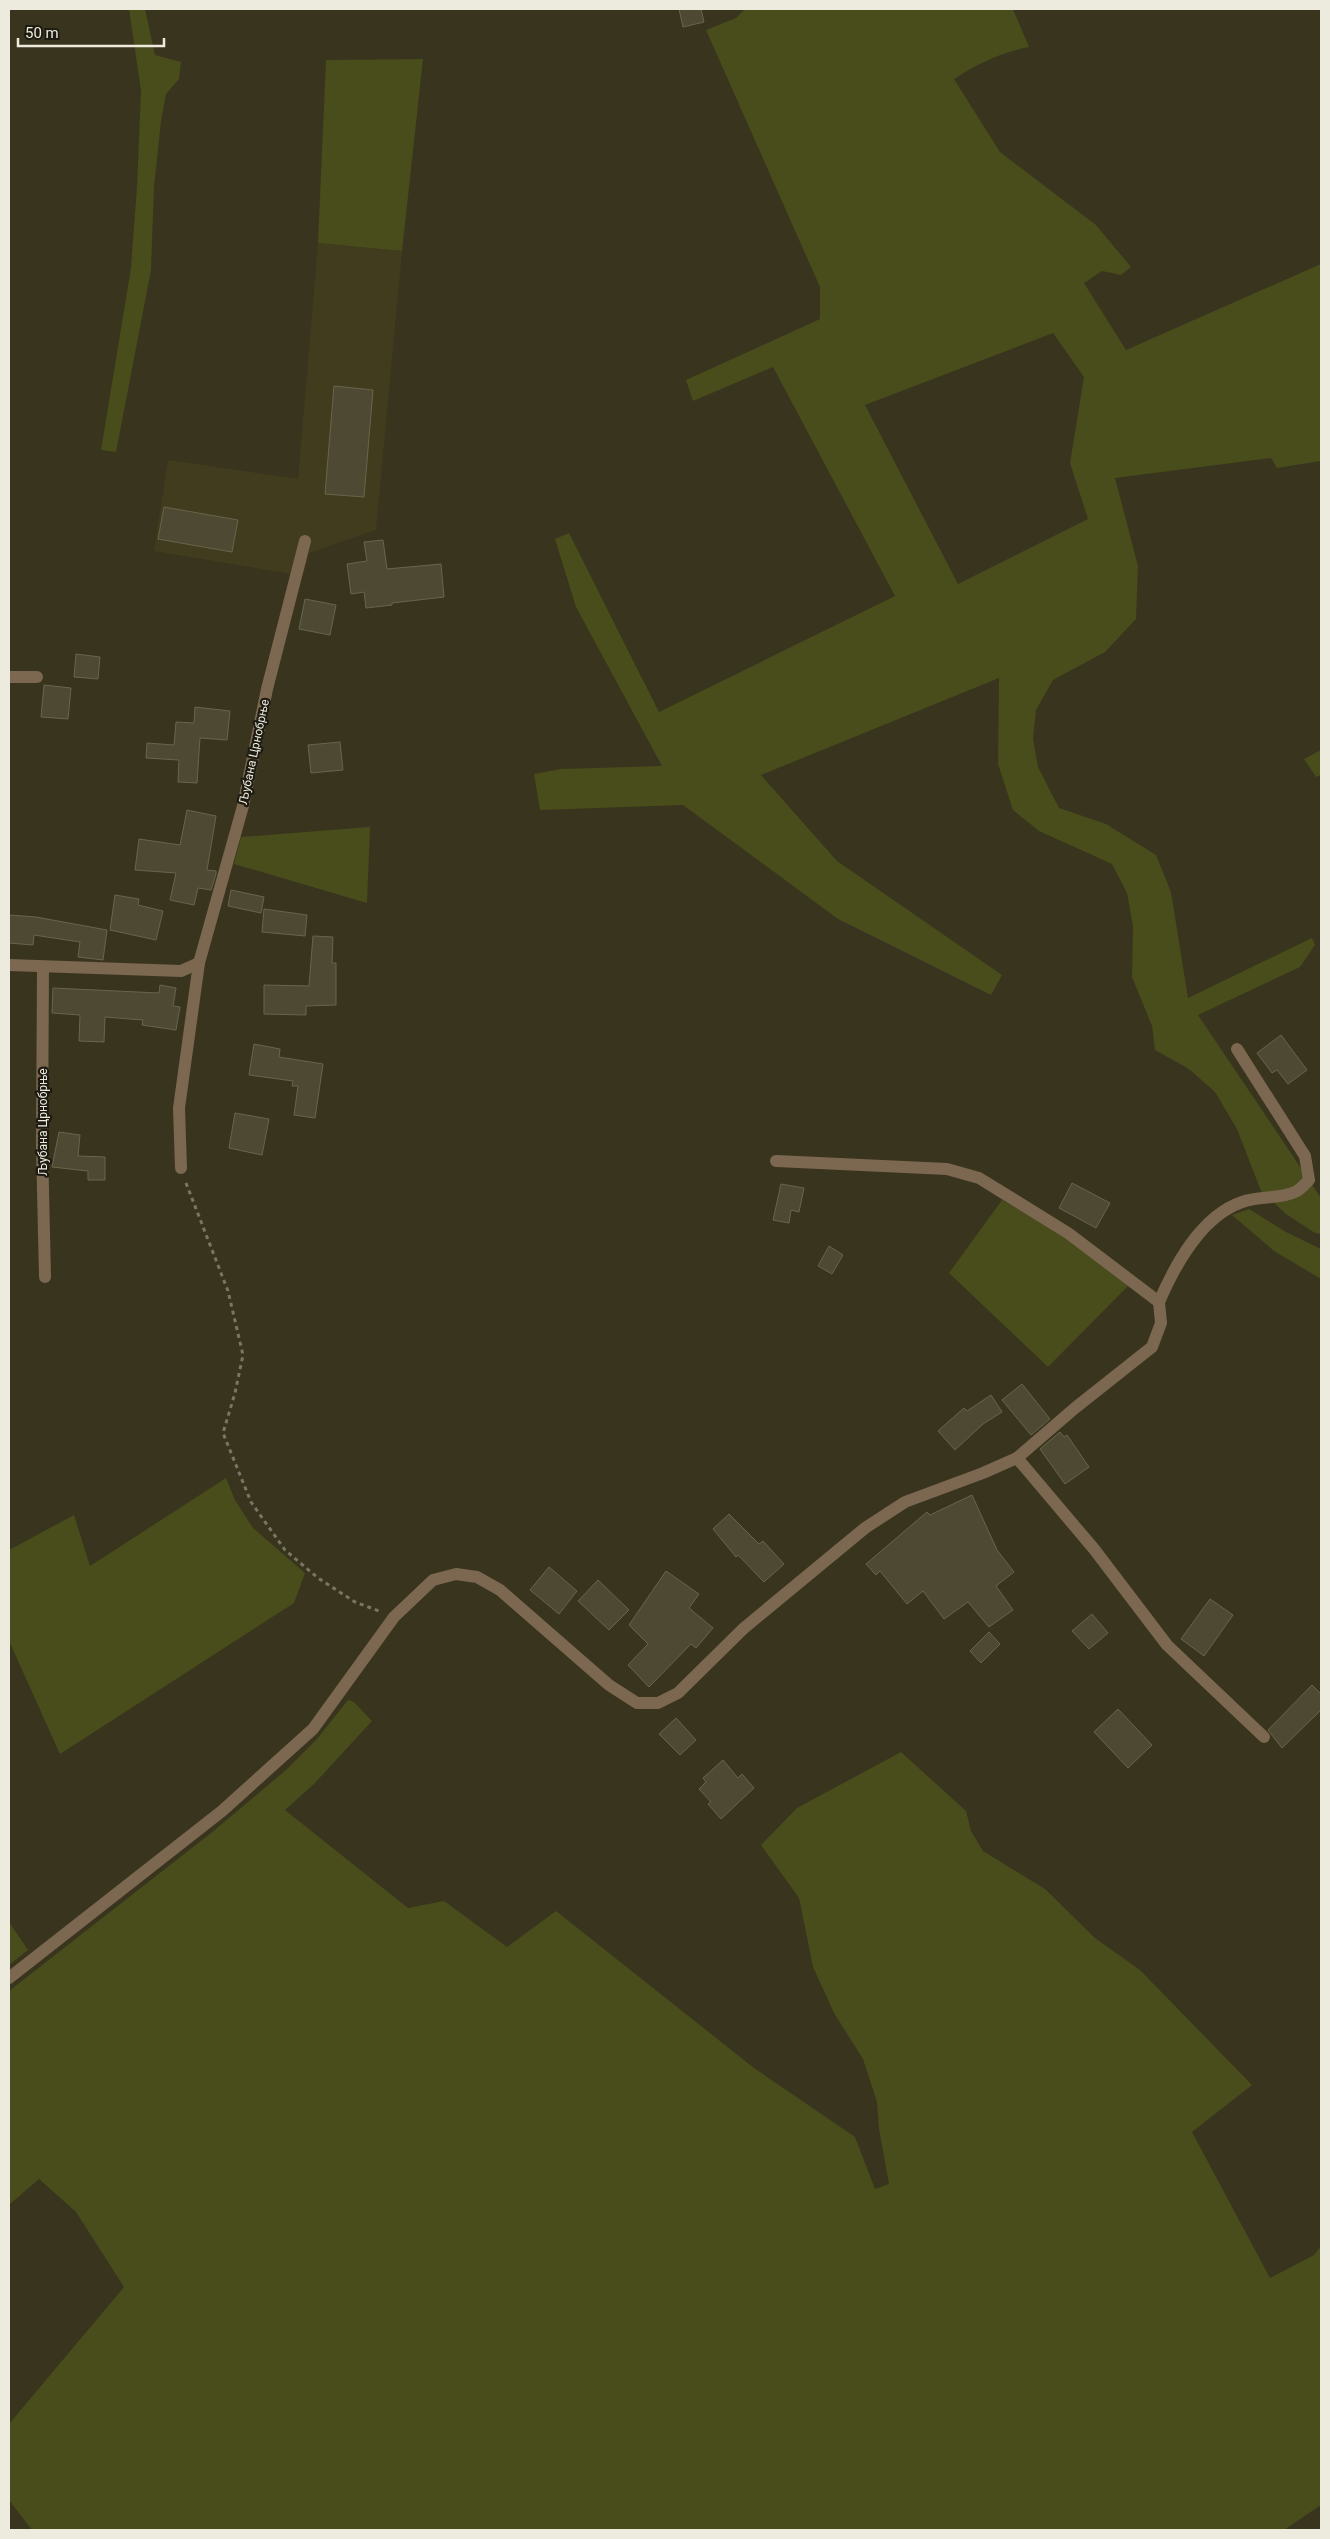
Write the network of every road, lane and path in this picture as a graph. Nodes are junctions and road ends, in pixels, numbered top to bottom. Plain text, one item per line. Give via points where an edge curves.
1 (305, 541) dead end
2 (9, 677) edge
3 (37, 677) dead end
4 (199, 963) junction
5 (9, 965) edge
6 (43, 967) junction
7 (1237, 1049) dead end
8 (776, 1161) dead end
9 (181, 1168) joint
10 (45, 1277) dead end
11 (1159, 1302) junction
12 (1017, 1458) junction
13 (394, 1617) junction
14 (1264, 1737) dead end
15 (9, 1978) edge

1 - 4 street, Љубана Црнобрње via 267,689 243,806
2 - 3 street
4 - 6 street via 181,970
4 - 9 street, Љубана Црнобрње via 179,1108
5 - 6 street
6 - 10 street, Љубана Црнобрње
7 - 11 street via 1305,1156 1309,1180 1296,1192 1242,1202 1214,1220 1172,1272
8 - 11 street via 947,1169 979,1178 1068,1233
9 - 13 path via 228,1291 243,1355 223,1433 251,1502 285,1550 318,1578 355,1602
11 - 12 street via 1161,1322 1152,1347
12 - 13 street via 905,1502 865,1528 744,1628 678,1693 658,1703 637,1703 609,1685 500,1590 477,1577 456,1574 433,1580
12 - 14 street via 1094,1549 1168,1645
13 - 15 street via 314,1729 222,1811

